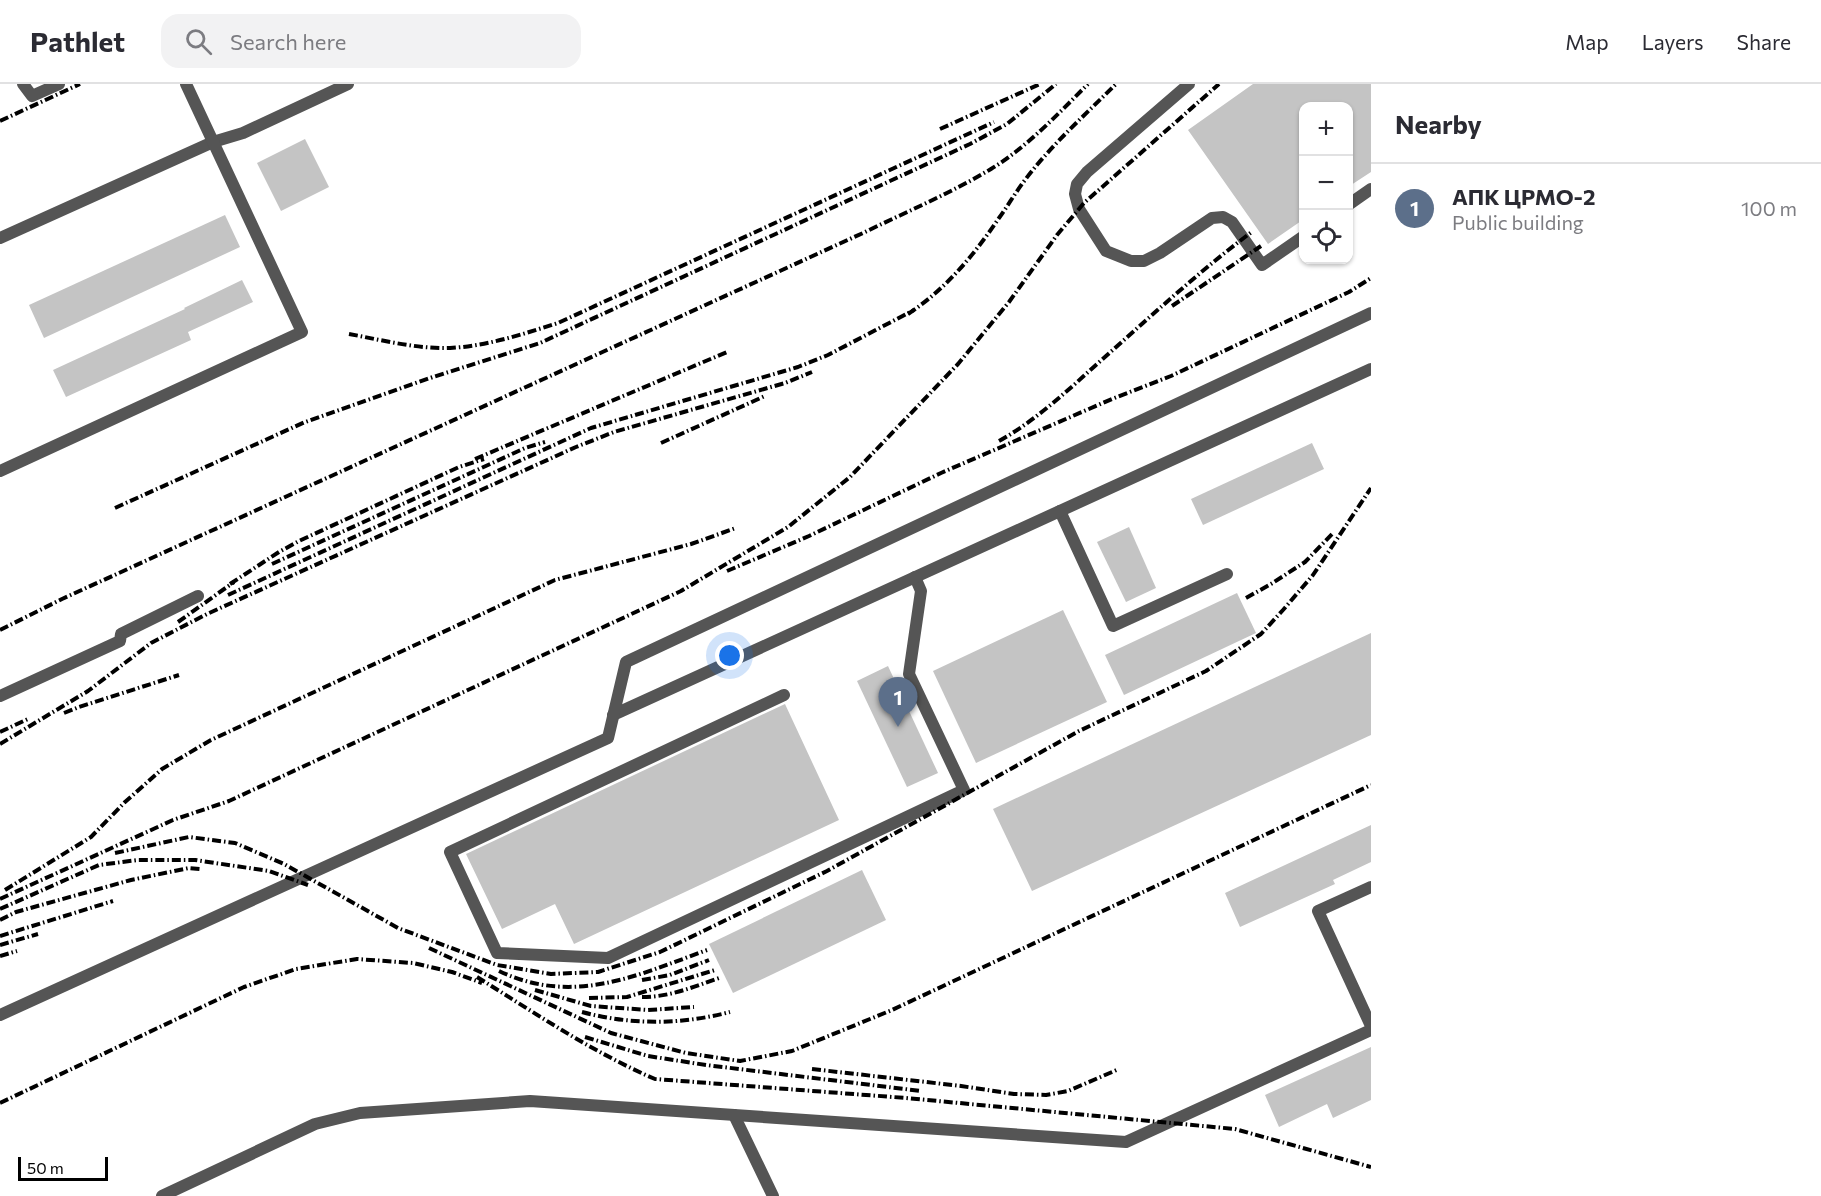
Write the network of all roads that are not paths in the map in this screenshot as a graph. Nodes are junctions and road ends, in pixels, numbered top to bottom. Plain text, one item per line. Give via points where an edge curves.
1 (23, 84) edge
2 (59, 84) edge
3 (186, 84) edge
4 (348, 84) edge
5 (1189, 84) edge
6 (213, 142) junction
7 (1371, 189) edge
8 (1353, 202) edge
9 (0, 238) edge
10 (1299, 239) edge
11 (1371, 314) edge
12 (1371, 369) edge
13 (0, 471) edge
14 (1060, 511) junction
15 (1227, 574) dead end
16 (915, 577) junction
17 (198, 596) dead end
18 (784, 695) dead end
19 (0, 696) edge
20 (613, 715) junction
21 (1371, 886) edge
22 (0, 1015) edge
23 (1371, 1028) edge
24 (734, 1116) junction
25 (162, 1196) edge
26 (773, 1196) edge

1 - 2 lane via 32,96
3 - 6 lane
4 - 6 lane via 243,133
5 - 10 lane via 1077,184 1074,194 1079,209 1106,251 1131,261 1144,261 1212,218 1223,217 1232,222 1262,265
6 - 9 lane
6 - 13 lane via 302,333
7 - 8 lane
11 - 20 lane via 626,662
12 - 14 lane
14 - 15 lane via 1113,626
14 - 16 lane
16 - 18 lane via 921,591 909,674 964,790 608,958 497,953 450,852
16 - 20 lane
17 - 19 lane via 121,634 120,641
20 - 22 lane via 608,738
21 - 23 lane via 1318,911
23 - 24 lane via 1126,1142
24 - 25 lane via 530,1101 360,1113 315,1124
24 - 26 lane

